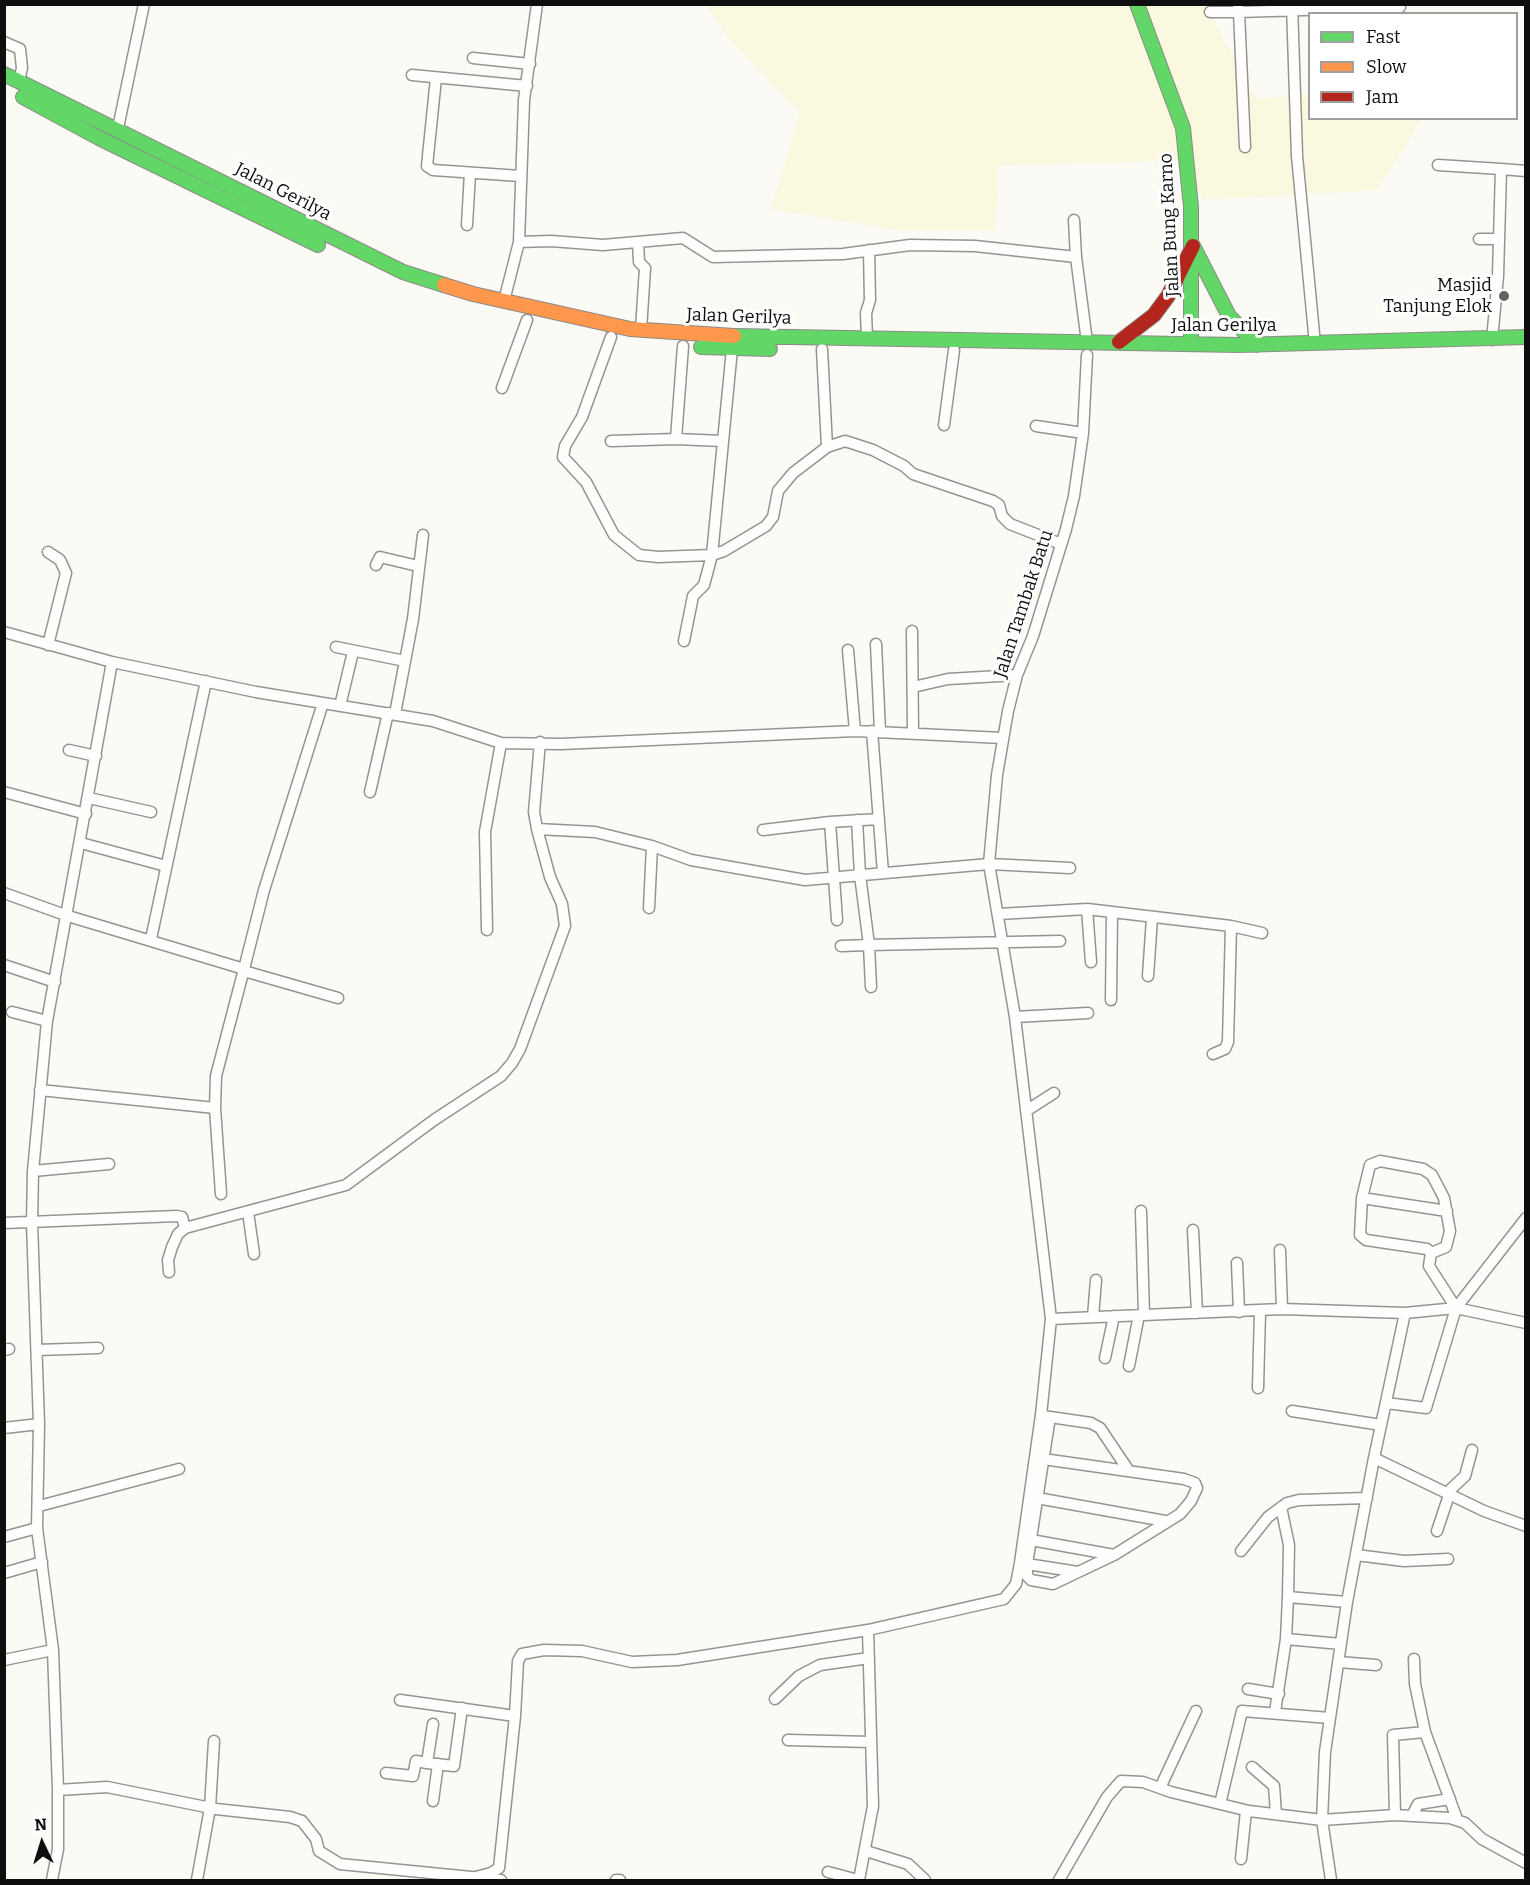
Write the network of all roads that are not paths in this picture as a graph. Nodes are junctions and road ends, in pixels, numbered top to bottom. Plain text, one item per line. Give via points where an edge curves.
1 (144, 4) edge
2 (537, 4) edge
3 (1137, 4) edge
4 (1400, 7) dead end
5 (1239, 8) edge
6 (1291, 8) edge
7 (1210, 12) dead end
8 (4, 42) edge
9 (473, 58) dead end
10 (530, 64) junction
11 (4, 74) edge
12 (412, 75) dead end
13 (436, 78) junction
14 (19, 81) junction
15 (527, 86) junction
16 (4, 88) edge
17 (118, 128) junction
18 (1245, 147) dead end
19 (1438, 165) dead end
20 (1501, 169) junction
21 (1526, 171) edge
22 (470, 173) junction
23 (520, 176) junction
24 (273, 214) junction
25 (1074, 220) dead end
26 (467, 225) dead end
27 (1479, 239) dead end
28 (1499, 239) junction
29 (519, 242) junction
30 (638, 242) junction
31 (1192, 246) junction
32 (868, 250) junction
33 (1076, 257) junction
34 (504, 301) junction
35 (527, 320) junction
36 (641, 330) junction
37 (611, 337) junction
38 (1526, 337) edge
39 (867, 338) junction
40 (1492, 340) junction
41 (706, 341) junction
42 (1119, 342) junction
43 (1315, 344) junction
44 (1191, 345) junction
45 (1257, 345) junction
46 (683, 346) junction
47 (1087, 348) junction
48 (732, 349) junction
49 (822, 349) junction
50 (954, 350) junction
51 (1526, 350) edge
52 (1238, 351) junction
53 (1444, 354) dead end
54 (1362, 356) dead end
55 (502, 388) dead end
56 (944, 425) dead end
57 (1036, 426) dead end
58 (1083, 433) junction
59 (676, 439) junction
60 (611, 441) dead end
61 (722, 441) junction
62 (827, 447) junction
63 (423, 535) dead end
64 (1061, 544) junction
65 (48, 552) dead end
66 (712, 555) junction
67 (376, 565) dead end
68 (418, 566) junction
69 (912, 631) dead end
70 (4, 632) edge
71 (684, 641) dead end
72 (48, 645) junction
73 (876, 645) dead end
74 (336, 647) dead end
75 (848, 650) dead end
76 (352, 656) dead end
77 (405, 661) junction
78 (112, 662) junction
79 (1017, 675) junction
80 (206, 681) junction
81 (913, 687) junction
82 (323, 703) junction
83 (340, 706) junction
84 (391, 714) junction
85 (855, 731) junction
86 (876, 731) junction
87 (914, 733) junction
88 (1004, 738) junction
89 (501, 743) junction
90 (539, 743) junction
91 (69, 750) dead end
92 (96, 756) junction
93 (4, 792) edge
94 (370, 792) dead end
95 (89, 798) junction
96 (151, 812) dead end
97 (86, 814) junction
98 (879, 819) junction
99 (857, 820) junction
100 (830, 822) junction
101 (537, 829) junction
102 (763, 830) dead end
103 (81, 843) junction
104 (652, 846) junction
105 (989, 864) junction
106 (166, 866) junction
107 (1070, 868) dead end
108 (883, 873) junction
109 (860, 875) junction
110 (834, 877) junction
111 (4, 893) edge
112 (649, 908) dead end
113 (1087, 909) junction
114 (1112, 912) junction
115 (999, 914) junction
116 (68, 916) junction
117 (1152, 918) junction
118 (837, 920) dead end
119 (1231, 926) junction
120 (487, 930) dead end
121 (1262, 933) dead end
122 (151, 939) junction
123 (1001, 941) junction
124 (1060, 941) dead end
125 (869, 945) junction
126 (841, 946) dead end
127 (1091, 962) dead end
128 (4, 965) edge
129 (244, 970) junction
130 (1148, 976) dead end
131 (55, 982) junction
132 (871, 987) dead end
133 (338, 998) dead end
134 (1111, 1000) dead end
135 (12, 1012) dead end
136 (1088, 1013) dead end
137 (1015, 1017) junction
138 (47, 1021) junction
139 (1213, 1054) dead end
140 (40, 1090) junction
141 (1054, 1093) dead end
142 (215, 1108) junction
143 (1026, 1111) junction
144 (109, 1164) dead end
145 (33, 1171) junction
146 (221, 1194) dead end
147 (1362, 1198) junction
148 (1141, 1211) dead end
149 (1447, 1211) junction
150 (248, 1212) junction
151 (1526, 1218) edge
152 (4, 1223) edge
153 (32, 1223) junction
154 (184, 1223) junction
155 (1193, 1230) dead end
156 (1280, 1250) dead end
157 (1431, 1253) junction
158 (254, 1254) dead end
159 (1237, 1263) dead end
160 (169, 1272) dead end
161 (1096, 1280) dead end
162 (1456, 1308) junction
163 (1282, 1309) junction
164 (1260, 1311) junction
165 (1239, 1312) junction
166 (1197, 1313) junction
167 (1405, 1313) junction
168 (1142, 1315) junction
169 (1114, 1316) junction
170 (1093, 1317) junction
171 (1050, 1319) junction
172 (1526, 1323) edge
173 (98, 1348) dead end
174 (37, 1350) junction
175 (1105, 1358) dead end
176 (1129, 1366) dead end
177 (1258, 1388) dead end
178 (1386, 1403) junction
179 (1292, 1411) dead end
180 (1045, 1416) junction
181 (39, 1424) junction
182 (1381, 1425) junction
183 (4, 1428) edge
184 (1472, 1450) dead end
185 (1374, 1458) junction
186 (1044, 1459) junction
187 (179, 1469) dead end
188 (1129, 1471) junction
189 (1449, 1494) junction
190 (1037, 1498) junction
191 (1367, 1498) junction
192 (39, 1506) junction
193 (1281, 1507) junction
194 (1165, 1521) junction
195 (1526, 1526) edge
196 (37, 1528) junction
197 (1437, 1531) dead end
198 (4, 1537) edge
199 (1031, 1540) junction
200 (1241, 1551) dead end
201 (1114, 1555) junction
202 (1356, 1555) junction
203 (1448, 1559) dead end
204 (42, 1562) junction
205 (1027, 1564) junction
206 (1078, 1572) junction
207 (4, 1573) edge
208 (1288, 1597) junction
209 (1347, 1602) junction
210 (868, 1630) junction
211 (1286, 1639) junction
212 (1341, 1644) junction
213 (53, 1650) junction
214 (869, 1658) junction
215 (1414, 1659) dead end
216 (4, 1660) edge
217 (1339, 1662) junction
218 (1376, 1665) dead end
219 (1248, 1689) dead end
220 (1279, 1694) junction
221 (775, 1699) dead end
222 (400, 1700) dead end
223 (462, 1708) junction
224 (1196, 1711) dead end
225 (1275, 1712) junction
226 (515, 1716) junction
227 (1330, 1718) junction
228 (433, 1724) dead end
229 (1425, 1732) junction
230 (213, 1740) dead end
231 (788, 1740) dead end
232 (870, 1742) junction
233 (433, 1763) junction
234 (1252, 1767) dead end
235 (386, 1773) dead end
236 (1160, 1788) junction
237 (58, 1790) junction
238 (1450, 1799) junction
239 (433, 1801) dead end
240 (1220, 1804) junction
241 (210, 1808) junction
242 (1246, 1811) junction
243 (1276, 1814) junction
244 (1395, 1815) junction
245 (1412, 1816) junction
246 (1456, 1819) junction
247 (1322, 1820) junction
248 (867, 1851) junction
249 (1240, 1859) dead end
250 (1526, 1863) edge
251 (828, 1872) dead end
252 (468, 1880) edge
253 (52, 1881) edge
254 (197, 1881) edge
255 (501, 1881) edge
256 (859, 1881) edge
257 (925, 1881) edge
258 (1059, 1881) edge
259 (1331, 1881) edge

1 - 17 street
2 - 10 street
3 - 31 main road, Jalan Bung Karno via 1183,128
4 - 6 street
5 - 6 street
5 - 7 street
5 - 18 street
6 - 43 street via 1296,156
8 - 14 street via 20,49
9 - 10 street
10 - 15 street
11 - 14 main road, Jalan Gerilya
12 - 13 street
13 - 15 street
13 - 22 street via 425,163 433,170
14 - 17 main road, Jalan Gerilya
15 - 23 street
16 - 24 main road, Jalan Gerilya via 99,138
17 - 24 main road, Jalan Gerilya
19 - 20 street
20 - 21 street
20 - 28 street
22 - 23 street
22 - 26 street
23 - 29 street
24 - 34 main road, Jalan Gerilya via 403,272
24 - 35 main road, Jalan Gerilya via 402,285
25 - 33 street, Jalan Tambak Batu
27 - 28 street
28 - 40 street
29 - 30 street
29 - 34 street
30 - 32 street via 682,238 713,256 786,257
30 - 36 street via 639,262 645,268
31 - 42 main road via 1168,296 1154,315
31 - 44 main road, Jalan Bung Karno
31 - 45 main road via 1229,316
32 - 33 street via 910,245 975,246
32 - 39 street
33 - 47 street, Jalan Tambak Batu
34 - 36 main road, Jalan Gerilya
35 - 37 main road, Jalan Gerilya
35 - 55 street
36 - 41 main road, Jalan Gerilya
37 - 46 main road, Jalan Gerilya
37 - 66 street via 563,457 586,482 614,535 627,548 639,555 658,557
38 - 40 main road, Jalan Gerilya
39 - 41 main road, Jalan Gerilya
39 - 47 main road, Jalan Gerilya
40 - 43 main road, Jalan Gerilya
41 - 46 main road, Jalan Gerilya
41 - 48 main road, Jalan Gerilya
42 - 44 main road, Jalan Gerilya
42 - 47 main road, Jalan Gerilya
43 - 45 main road, Jalan Gerilya
44 - 52 main road, Jalan Gerilya
45 - 52 main road, Jalan Gerilya
46 - 59 street
47 - 50 main road, Jalan Gerilya
47 - 52 main road, Jalan Gerilya
47 - 58 street, Jalan Tambak Batu
48 - 49 main road, Jalan Gerilya
48 - 61 street
49 - 50 main road, Jalan Gerilya
49 - 62 street
50 - 56 street
51 - 53 main road
52 - 54 main road, Jalan Gerilya
57 - 58 street
58 - 64 street, Jalan Tambak Batu via 1074,496
59 - 60 street
59 - 61 street
61 - 66 street
62 - 64 street via 845,441 873,450 913,474 993,501 1010,524
62 - 66 street via 784,484 766,526
63 - 68 street
64 - 79 street, Jalan Tambak Batu
65 - 72 street via 60,560 66,573
66 - 71 street via 704,585 693,596
67 - 68 street via 380,557
68 - 77 street
69 - 81 street
70 - 72 street
72 - 78 street
73 - 86 street
74 - 77 street
75 - 85 street
76 - 83 street
77 - 84 street
78 - 80 street
78 - 92 street
79 - 81 street via 948,679
79 - 88 street, Jalan Tambak Batu
80 - 82 street
80 - 106 street
81 - 87 street
82 - 83 street
82 - 129 street via 264,890
83 - 84 street
84 - 89 street via 433,721
84 - 94 street
85 - 86 street
85 - 90 street
86 - 87 street
86 - 98 street
87 - 88 street
88 - 105 street, Jalan Tambak Batu
89 - 90 street
89 - 120 street via 485,826
90 - 101 street via 534,812
91 - 92 street
92 - 95 street
93 - 97 street
95 - 96 street
95 - 97 street
97 - 103 street
98 - 99 street
98 - 108 street
99 - 100 street
99 - 109 street
100 - 102 street
100 - 110 street
101 - 104 street via 595,832
101 - 150 street via 562,904 565,926 512,1063 501,1076 346,1185
103 - 106 street
103 - 116 street
104 - 110 street via 691,860 798,880
104 - 112 street
105 - 107 street
105 - 108 street
105 - 115 street, Jalan Tambak Batu
106 - 122 street
108 - 109 street
109 - 110 street
109 - 125 street
110 - 118 street
111 - 116 street
113 - 114 street
113 - 115 street
113 - 127 street
114 - 117 street
114 - 134 street
115 - 123 street, Jalan Tambak Batu
116 - 122 street
116 - 131 street
117 - 119 street
117 - 130 street
119 - 121 street
119 - 139 street via 1228,1042 1225,1049
122 - 129 street
123 - 124 street
123 - 125 street
123 - 137 street, Jalan Tambak Batu
125 - 126 street
125 - 132 street
128 - 131 street
129 - 133 street
129 - 142 street via 216,1076
131 - 138 street
135 - 138 street
136 - 137 street
137 - 143 street, Jalan Tambak Batu
138 - 140 street
140 - 142 street
140 - 145 street
141 - 143 street
142 - 146 street
143 - 171 street, Jalan Tambak Batu
144 - 145 street
145 - 153 street
147 - 149 street
147 - 149 street via 1370,1165 1380,1161 1423,1169 1432,1175
147 - 157 street via 1360,1236
148 - 168 street
149 - 157 street via 1446,1247
150 - 154 street
150 - 158 street
151 - 162 street
152 - 153 street
153 - 154 street
153 - 174 street
154 - 160 street via 168,1260
155 - 166 street
156 - 163 street
157 - 162 street via 1429,1266
159 - 165 street
161 - 170 street
162 - 167 street
162 - 172 street
162 - 178 street via 1426,1408
163 - 164 street
163 - 167 street
164 - 165 street
164 - 177 street
165 - 166 street
166 - 168 street
167 - 178 street
168 - 169 street
168 - 176 street
169 - 170 street
169 - 175 street
170 - 171 street
171 - 180 street, Jalan Tambak Batu
173 - 174 street
174 - 181 street
178 - 182 street
179 - 182 street
180 - 186 street
180 - 188 street via 1100,1428
180 - 210 street via 1016,1584 1010,1594 987,1604
181 - 183 street
181 - 192 street
182 - 185 street
184 - 189 street via 1465,1476
185 - 189 street
185 - 191 street
186 - 188 street
186 - 190 street
187 - 192 street
188 - 194 street via 1195,1483 1197,1488 1191,1501 1180,1514
189 - 195 street
189 - 197 street
190 - 194 street
190 - 199 street
191 - 193 street via 1299,1500
191 - 202 street
192 - 196 street
193 - 200 street
193 - 208 street via 1289,1545
194 - 201 street
196 - 198 street
196 - 204 street
199 - 201 street
199 - 205 street
201 - 206 street
202 - 203 street via 1404,1561
202 - 209 street
204 - 207 street
204 - 213 street
205 - 206 street
205 - 206 street via 1028,1578 1042,1583 1053,1584
208 - 209 street
208 - 211 street
209 - 212 street
210 - 214 street
210 - 226 street via 726,1654 632,1662 582,1651 522,1654 518,1661
211 - 212 street
211 - 220 street
212 - 217 street
213 - 216 street
213 - 237 street
214 - 221 street via 820,1665 799,1676
214 - 232 street
215 - 229 street
217 - 218 street
217 - 227 street
219 - 220 street
220 - 225 street
222 - 223 street
223 - 226 street
223 - 233 street via 454,1766
224 - 236 street
225 - 227 street
225 - 240 street via 1240,1713
226 - 252 street via 499,1868
227 - 247 street
228 - 233 street
229 - 238 street
229 - 244 street via 1393,1735
230 - 241 street
231 - 232 street
232 - 248 street via 873,1806
233 - 235 street via 416,1761 413,1776
233 - 239 street
234 - 243 street via 1274,1786
236 - 240 street
236 - 258 street via 1127,1780 1116,1785 1078,1843
237 - 241 street via 107,1787
237 - 253 street via 58,1849
238 - 245 street via 1418,1804
238 - 246 street
240 - 242 street
241 - 252 street via 302,1821 316,1839 319,1851 340,1864
241 - 254 street
242 - 243 street
242 - 249 street
243 - 247 street
244 - 245 street
244 - 247 street
245 - 246 street
246 - 250 street via 1482,1839
247 - 259 street
248 - 256 street
248 - 257 street via 908,1864
251 - 256 street
252 - 255 street

